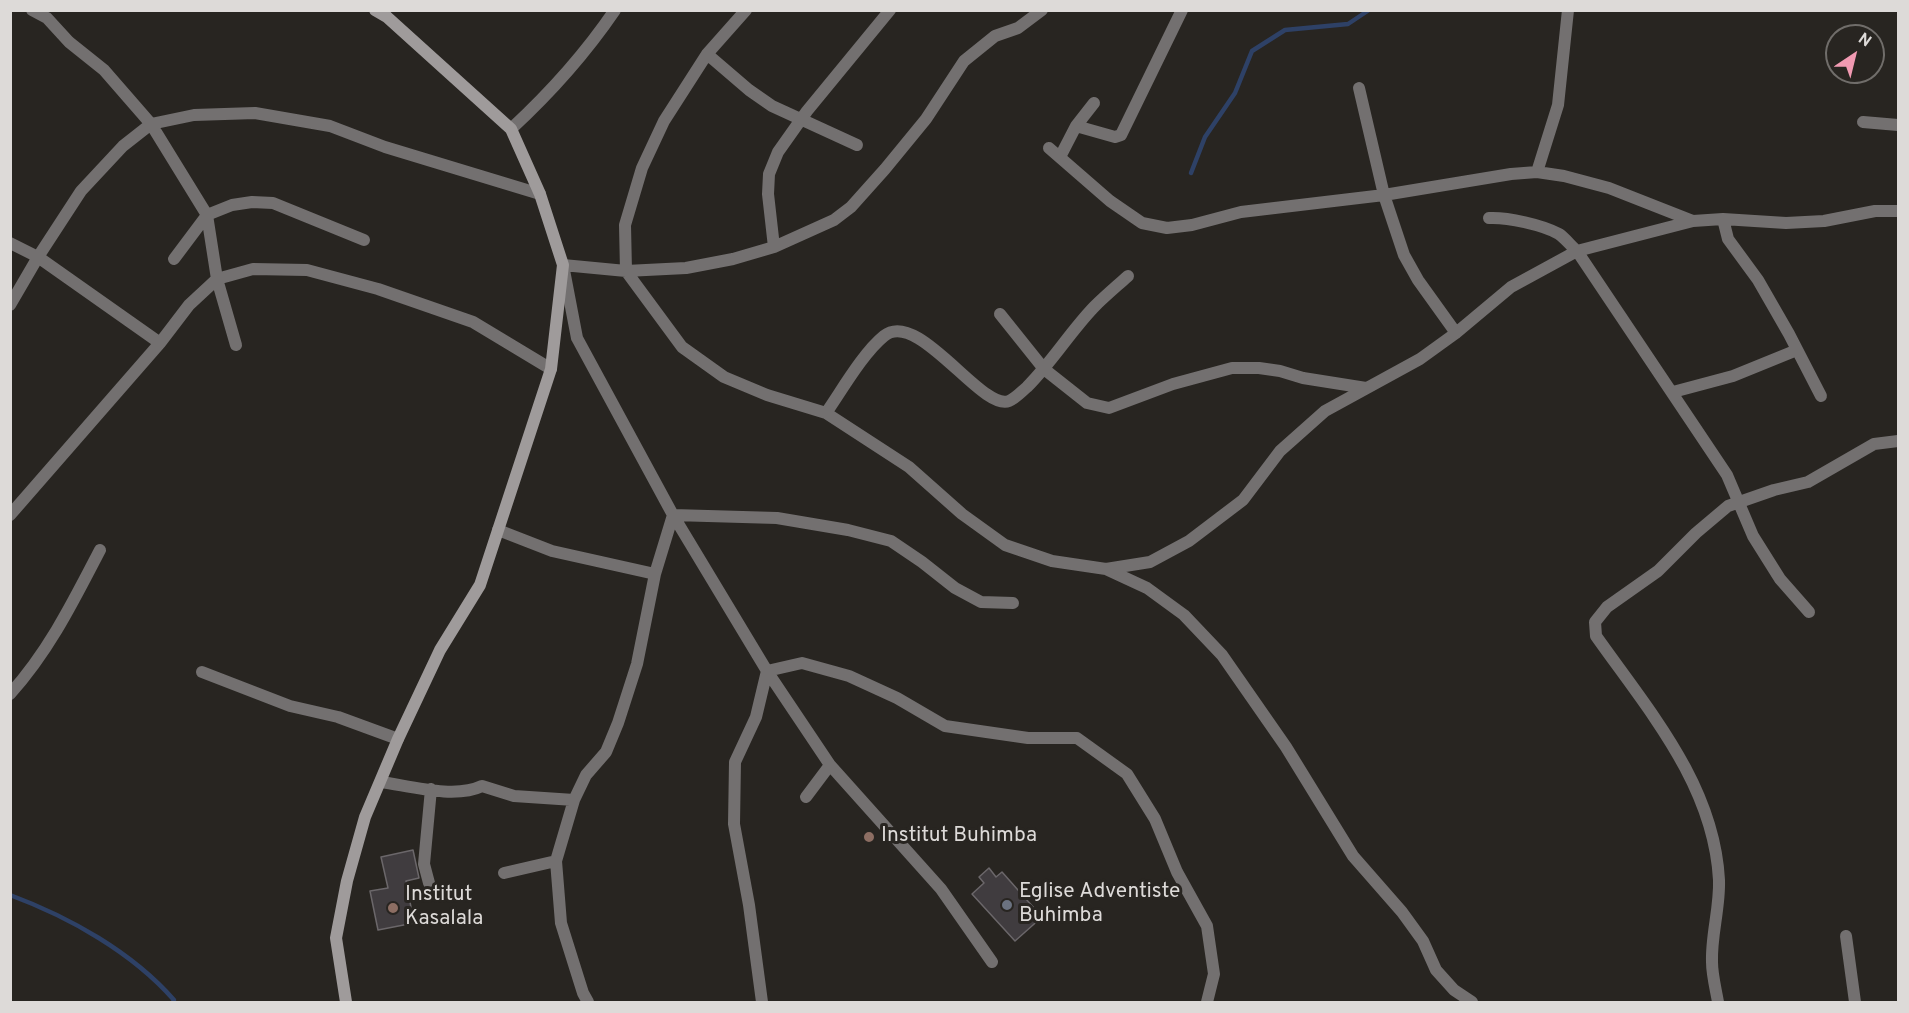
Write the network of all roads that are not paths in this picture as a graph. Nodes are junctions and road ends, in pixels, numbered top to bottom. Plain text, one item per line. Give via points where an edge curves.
1 (32, 10) edge
2 (375, 10) edge
3 (615, 10) edge
4 (746, 10) edge
5 (890, 10) edge
6 (1042, 10) edge
7 (1182, 10) edge
8 (1568, 10) edge
9 (707, 54) junction
10 (1359, 88) dead end
11 (1094, 103) dead end
12 (801, 119) junction
13 (1863, 122) dead end
14 (152, 124) junction
15 (1899, 125) edge
16 (1076, 126) junction
17 (511, 129) junction
18 (856, 145) dead end
19 (1049, 148) dead end
20 (1059, 158) junction
21 (1537, 172) junction
22 (540, 194) junction
23 (1384, 195) junction
24 (1899, 211) edge
25 (207, 215) junction
26 (1489, 218) dead end
27 (1723, 219) junction
28 (1694, 221) junction
29 (364, 240) dead end
30 (10, 243) edge
31 (774, 247) junction
32 (1577, 251) junction
33 (38, 257) junction
34 (174, 259) dead end
35 (563, 265) junction
36 (626, 271) junction
37 (1128, 276) dead end
38 (217, 279) junction
39 (10, 304) edge
40 (1000, 314) dead end
41 (1456, 333) junction
42 (160, 343) junction
43 (236, 345) dead end
44 (1797, 350) junction
45 (551, 369) junction
46 (1044, 369) junction
47 (1366, 388) junction
48 (1673, 393) junction
49 (1821, 396) dead end
50 (826, 413) junction
51 (1899, 441) edge
52 (1738, 502) junction
53 (10, 515) edge
54 (673, 515) junction
55 (498, 530) junction
56 (100, 550) dead end
57 (1106, 569) junction
58 (655, 574) junction
59 (1013, 603) dead end
60 (1809, 612) dead end
61 (202, 672) dead end
62 (767, 672) junction
63 (10, 694) edge
64 (398, 739) junction
65 (830, 765) junction
66 (381, 782) junction
67 (431, 789) junction
68 (806, 797) dead end
69 (574, 800) junction
70 (556, 861) junction
71 (504, 873) dead end
72 (429, 883) dead end
73 (1846, 936) dead end
74 (992, 962) dead end
75 (346, 1002) edge
76 (588, 1002) edge
77 (762, 1002) edge
78 (1207, 1002) edge
79 (1472, 1002) edge
80 (1718, 1002) edge
81 (1855, 1002) edge

1 - 14 street via 47,18 104,70
2 - 17 street
3 - 17 street via 546,97
4 - 9 street
5 - 12 street
6 - 31 street via 1018,28 995,36 964,61 926,118 851,207 834,220
7 - 16 street via 1121,135 1115,137
8 - 21 street via 1558,105
9 - 12 street via 772,106
9 - 36 street via 664,121 642,168 626,225
10 - 23 street
11 - 16 street
12 - 18 street
12 - 31 street via 778,152 769,174
13 - 15 street
14 - 22 street via 194,115 255,113 319,124
14 - 25 street
14 - 33 street via 123,146 81,190
16 - 20 street
17 - 22 street
19 - 20 street
20 - 23 street via 1143,223 1167,228 1241,212
21 - 23 street
21 - 28 street via 1609,188
22 - 35 street
23 - 41 street via 1404,255
24 - 27 street via 1786,223
25 - 29 street via 232,205 273,203
25 - 34 street
25 - 38 street
26 - 32 street via 1546,228
27 - 28 street
27 - 44 street via 1728,239 1758,280
28 - 32 street
30 - 33 street
31 - 36 street via 686,268
32 - 41 street via 1511,287
32 - 48 street
33 - 39 street
33 - 42 street
35 - 36 street
35 - 45 street
35 - 54 street via 577,338
36 - 50 street via 682,346 724,377
37 - 46 street via 1094,308
38 - 42 street via 189,305
38 - 43 street
38 - 45 street via 253,269 306,270 378,289 473,322
40 - 46 street
41 - 47 street
42 - 53 street
44 - 48 street via 1733,376
44 - 49 street
45 - 55 street
46 - 47 street via 1087,403 1109,408 1173,384 1232,368 1280,371
46 - 50 street via 1008,402 997,401 923,342 908,332 893,331 867,355
47 - 57 street via 1324,411 1280,451 1243,500 1189,541 1150,562
48 - 52 street via 1727,475
50 - 57 street via 909,467 962,514 1005,545 1052,561
51 - 52 street via 1874,444 1808,482
52 - 60 street via 1758,545 1780,579
52 - 80 street via 1716,515 1658,571 1607,607 1595,622 1596,636 1675,747 1699,793 1718,873 1712,963
54 - 58 street
54 - 59 street via 777,518 891,541 981,602
54 - 62 street
55 - 58 street via 552,551
55 - 64 street via 480,585 440,650
56 - 63 street via 66,617
57 - 79 street via 1147,588 1184,615 1222,655 1286,747 1353,856 1402,912 1423,941 1436,970
58 - 69 street via 637,664 618,723 606,752 586,775
61 - 64 street via 290,706 338,717
62 - 65 street
62 - 77 street via 756,717 735,762 734,813
62 - 78 street via 802,663 849,676 945,726 1028,738 1077,738 1127,774 1155,819 1177,872 1207,926 1214,974
64 - 66 street
65 - 68 street
65 - 74 street via 941,889
66 - 67 street
66 - 75 street via 364,818 336,938
67 - 69 street via 461,791 482,786 514,796
67 - 72 street via 424,864
69 - 70 street
70 - 71 street
70 - 76 street via 561,922
73 - 81 street

